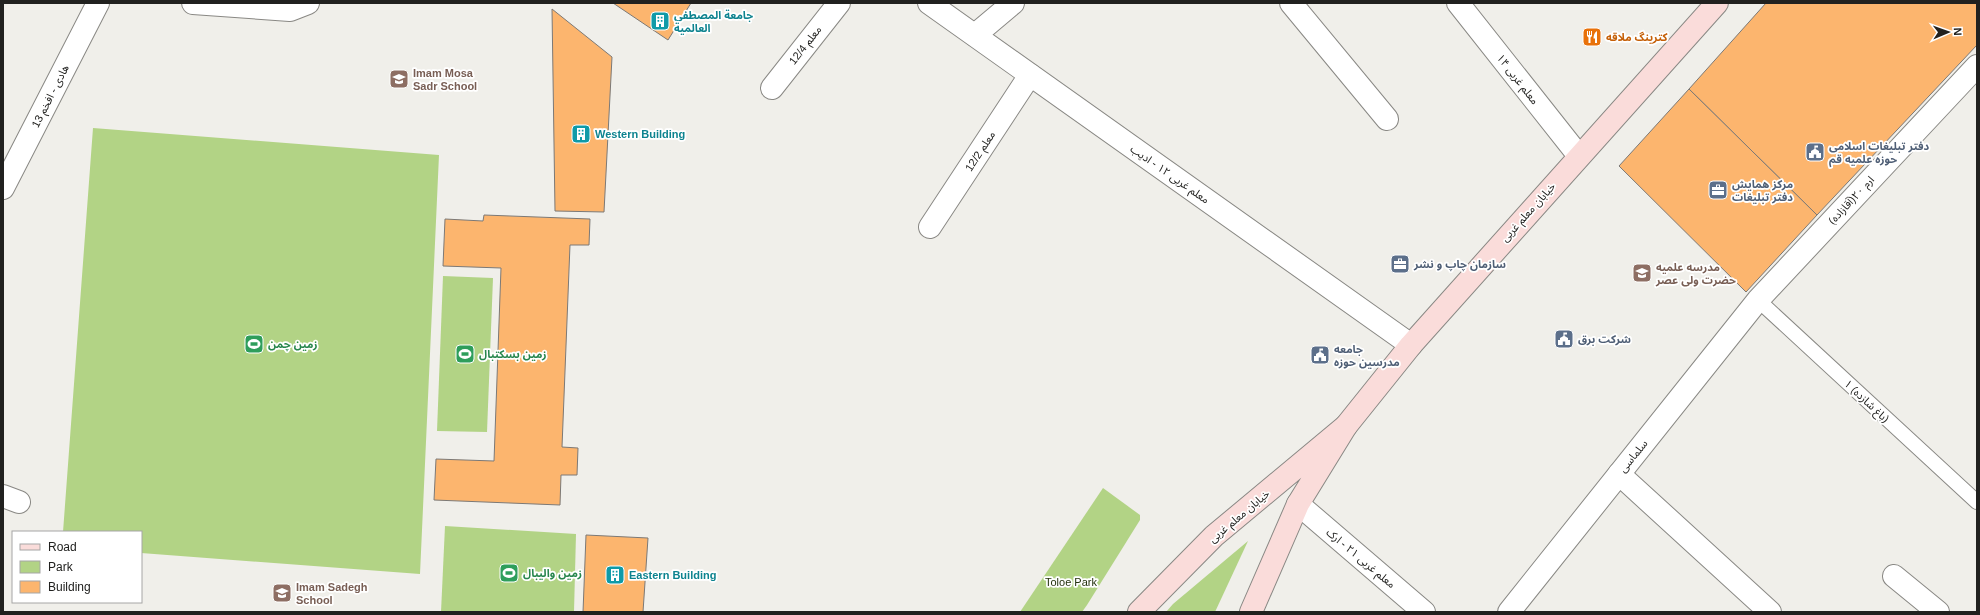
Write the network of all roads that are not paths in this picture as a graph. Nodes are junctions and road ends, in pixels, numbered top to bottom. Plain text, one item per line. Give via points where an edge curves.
1 (98, 3) edge
2 (193, 3) edge
3 (308, 3) edge
4 (839, 3) edge
5 (929, 3) edge
6 (1013, 3) edge
7 (1291, 3) edge
8 (1458, 3) edge
9 (1717, 3) edge
10 (975, 35) junction
11 (1977, 66) edge
12 (1030, 75) junction
13 (772, 88) dead end
14 (1387, 119) dead end
15 (1579, 156) junction
16 (3, 188) edge
17 (930, 227) dead end
18 (1758, 300) junction
19 (1411, 345) junction
20 (1346, 426) junction
21 (1619, 474) junction
22 (1977, 502) edge
23 (1298, 504) junction
24 (1894, 576) dead end
25 (1139, 612) edge
26 (1251, 612) edge
27 (1424, 612) edge
28 (1509, 612) edge
29 (1770, 612) edge
30 (1938, 612) edge

1 - 16 street, هادی - افخم 13
2 - 3 street via 290,10
4 - 13 street, معلم 12/4
5 - 10 street, معلم غربی ۱۲ - ادیب
6 - 10 street
7 - 14 street
8 - 15 street, معلم غربی ۱۴
9 - 15 main road, خیابان معلم غربی
10 - 12 street, معلم غربی ۱۲ - ادیب
11 - 18 street, ارم ۲۰(آقازاده)
12 - 17 street, معلم 12/2
12 - 19 street, معلم غربی ۱۲ - ادیب
15 - 19 main road, خیابان معلم غربی
18 - 21 street, سلماسی
18 - 22 lane, ۱ (باغ شازده)
19 - 20 main road, خیابان معلم غربی
20 - 23 main road, خیابان معلم غربی
20 - 25 main road, خیابان معلم غربی via 1214,536
21 - 28 street, سلماسی
21 - 29 street
23 - 26 main road, خیابان معلم غربی
23 - 27 street, معلم غربی ۲۱ - ارک
24 - 30 street

